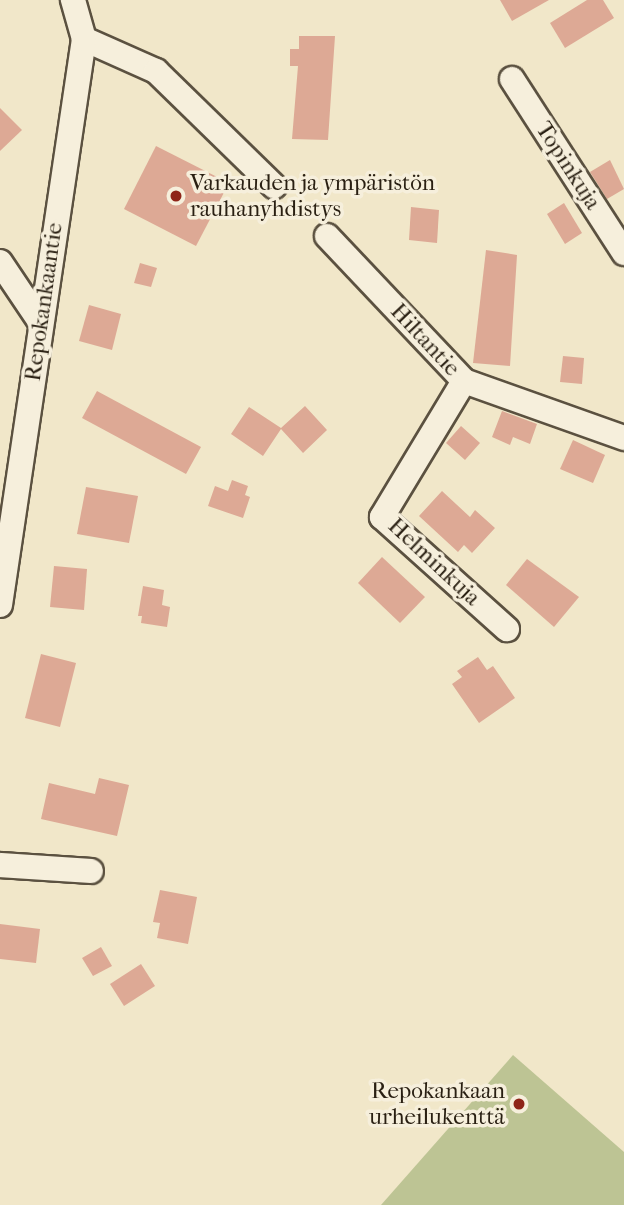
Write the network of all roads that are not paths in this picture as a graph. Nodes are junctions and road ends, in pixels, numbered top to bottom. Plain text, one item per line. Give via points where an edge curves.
1 (73, 0) edge
2 (84, 39) junction
3 (512, 79) dead end
4 (274, 186) dead end
5 (327, 236) dead end
6 (624, 253) edge
7 (0, 262) edge
8 (41, 323) junction
9 (464, 381) junction
10 (624, 438) edge
11 (1, 599) edge
12 (507, 629) dead end
13 (0, 865) edge
14 (91, 871) dead end

1 - 2 street, Repokankaantie
2 - 4 street via 156,71
2 - 8 street, Repokankaantie
3 - 6 street, Topinkuja
5 - 9 street, Hiltantie
7 - 8 street
8 - 11 street, Repokankaantie
9 - 10 street, Hiltantie
9 - 12 street, Helminkuja via 382,517
13 - 14 street

